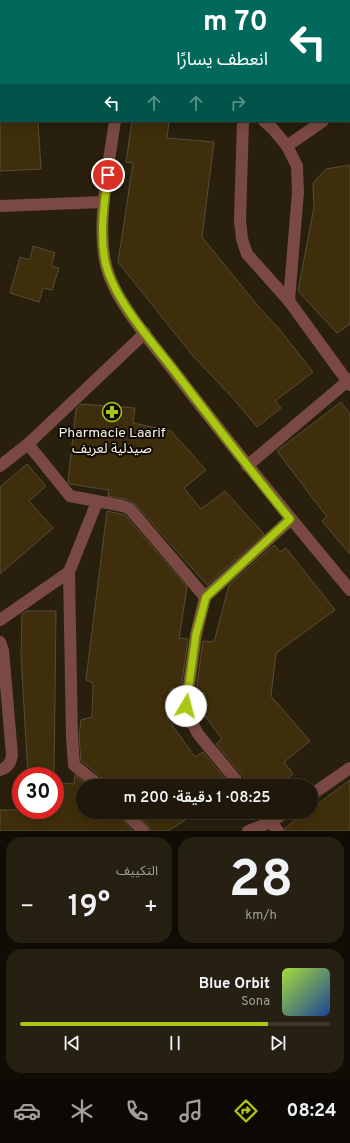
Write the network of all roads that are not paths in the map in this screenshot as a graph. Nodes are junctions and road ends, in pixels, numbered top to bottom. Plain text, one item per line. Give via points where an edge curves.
1 (115, 122) edge
2 (243, 122) edge
3 (265, 122) edge
4 (322, 122) edge
5 (287, 146) junction
6 (104, 202) junction
7 (0, 206) edge
8 (289, 301) junction
9 (145, 334) junction
10 (349, 382) edge
11 (28, 444) junction
12 (0, 466) edge
13 (247, 466) junction
14 (97, 502) junction
15 (290, 519) junction
16 (69, 572) junction
17 (350, 590) edge
18 (206, 597) junction
19 (0, 620) edge
20 (0, 642) edge
21 (350, 768) edge
22 (0, 770) edge
23 (91, 779) edge
24 (235, 779) edge
25 (318, 789) edge
26 (132, 819) edge
27 (274, 826) edge
28 (143, 831) edge
29 (248, 831) edge

1 - 6 street
2 - 8 street via 240,220 242,239 247,254
3 - 5 street
4 - 5 street
5 - 8 street via 297,166 298,192
6 - 7 street
6 - 9 street via 103,238 106,265 117,293
8 - 10 street
9 - 11 street
9 - 13 street
10 - 13 street
11 - 12 street
11 - 14 street via 70,496
13 - 15 street
14 - 16 street
14 - 18 street via 123,506 130,510
15 - 17 street
15 - 18 street
16 - 19 street
16 - 23 street via 74,765
18 - 24 street via 196,634 186,706 198,734
20 - 22 street via 3,650 12,754 11,762 5,769
21 - 25 street
26 - 28 street
27 - 29 street

